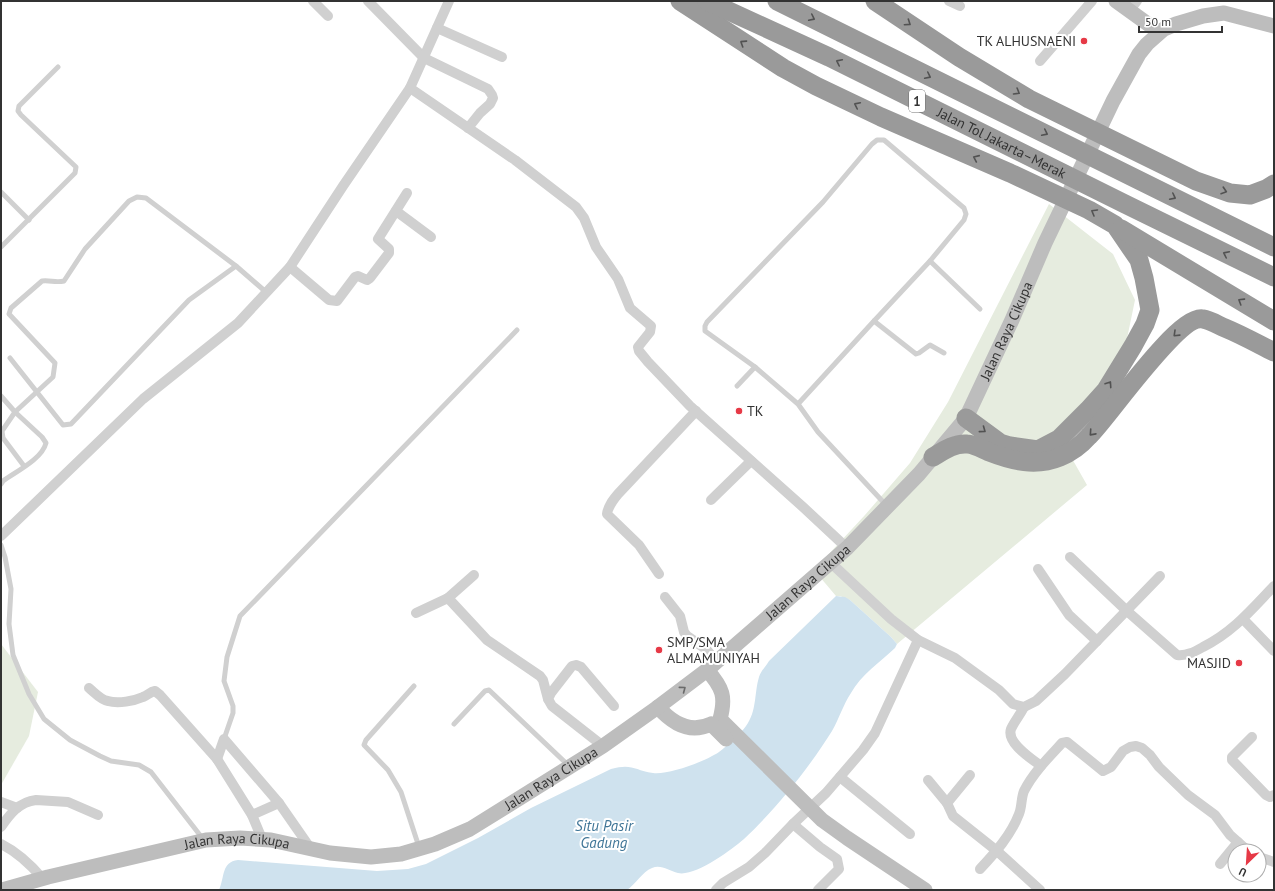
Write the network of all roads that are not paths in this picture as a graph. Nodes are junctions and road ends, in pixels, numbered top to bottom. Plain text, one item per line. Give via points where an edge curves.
1 (313, 1) edge
2 (368, 1) edge
3 (449, 1) edge
4 (680, 1) edge
5 (707, 1) edge
6 (777, 1) edge
7 (875, 1) edge
8 (948, 1) edge
9 (1092, 1) edge
10 (1116, 1) edge
11 (960, 6) dead end
12 (1133, 6) edge
13 (328, 16) dead end
14 (1274, 26) edge
15 (437, 28) junction
16 (1160, 32) junction
17 (502, 57) dead end
18 (424, 58) junction
19 (1040, 61) dead end
20 (58, 67) dead end
21 (410, 88) junction
22 (468, 128) junction
23 (1274, 184) edge
24 (1, 192) edge
25 (407, 193) dead end
26 (396, 211) junction
27 (29, 220) junction
28 (1115, 225) junction
29 (431, 237) dead end
30 (1, 247) edge
31 (1274, 247) edge
32 (930, 261) junction
33 (236, 266) junction
34 (290, 267) junction
35 (1274, 277) edge
36 (266, 292) junction
37 (980, 309) dead end
38 (874, 321) junction
39 (1274, 321) edge
40 (517, 330) dead end
41 (1274, 352) edge
42 (944, 353) dead end
43 (10, 358) dead end
44 (754, 367) junction
45 (737, 386) dead end
46 (36, 392) junction
47 (1, 396) edge
48 (798, 404) junction
49 (696, 411) junction
50 (15, 412) junction
51 (966, 418) junction
52 (933, 456) junction
53 (751, 461) junction
54 (24, 466) junction
55 (2, 481) edge
56 (711, 500) dead end
57 (888, 507) junction
58 (1, 536) edge
59 (1, 544) edge
60 (847, 548) junction
61 (1070, 557) dead end
62 (831, 563) junction
63 (1038, 569) dead end
64 (659, 574) dead end
65 (474, 575) dead end
66 (1160, 576) dead end
67 (1274, 586) edge
68 (665, 597) dead end
69 (448, 598) junction
70 (1127, 611) junction
71 (416, 613) dead end
72 (1243, 619) junction
73 (918, 640) junction
74 (1097, 641) junction
75 (1274, 651) edge
76 (712, 666) junction
77 (414, 686) dead end
78 (90, 688) dead end
79 (548, 699) junction
80 (614, 706) dead end
81 (658, 707) junction
82 (1024, 707) junction
83 (715, 722) junction
84 (454, 724) dead end
85 (1252, 737) dead end
86 (224, 740) junction
87 (602, 746) junction
88 (217, 759) junction
89 (1041, 766) junction
90 (570, 767) junction
91 (970, 775) dead end
92 (840, 777) junction
93 (928, 780) dead end
94 (1274, 795) edge
95 (1, 802) edge
96 (279, 803) junction
97 (947, 803) junction
98 (16, 808) junction
99 (98, 815) dead end
100 (252, 815) junction
101 (816, 818) junction
102 (792, 824) junction
103 (1, 828) edge
104 (910, 834) dead end
105 (262, 839) junction
106 (204, 840) junction
107 (1238, 842) joint
108 (1, 844) edge
109 (312, 849) junction
110 (420, 849) junction
111 (997, 851) junction
112 (1220, 864) dead end
113 (980, 869) dead end
114 (43, 879) junction
115 (2, 890) edge
116 (716, 890) edge
117 (818, 890) edge
118 (912, 890) edge
119 (925, 890) edge
120 (1040, 890) edge

1 - 13 street
2 - 18 street
3 - 15 street
28 -> 4 highway via 1089,210 816,86 782,68
35 -> 5 highway, Jalan Tol Jakarta–Merak / 1 via 829,58
6 -> 31 highway, Jalan Tol Jakarta–Merak / 1
7 -> 23 highway via 959,57 1029,99 1196,181 1230,193 1250,195
8 - 11 street
9 - 19 street
10 - 12 main road
12 - 16 main road
14 - 16 main road, Jalan Raya Cikupa via 1224,13 1190,19
15 - 17 street
15 - 18 street
16 - 51 main road, Jalan Raya Cikupa via 1139,54 1113,101
18 - 21 street
18 - 22 street via 488,89 492,95 490,104
20 - 27 lane via 19,106 18,111 20,116 76,167 76,173
21 - 22 street
21 - 34 street
22 - 49 street via 515,160 581,213 596,247 618,279 630,308 651,326 650,332 638,347 639,351
24 - 27 lane
25 - 26 street
26 - 29 street
26 - 34 street via 378,239 389,248 389,252 370,278 367,280 355,277 337,301 329,300
27 - 30 lane
39 -> 28 highway
51 -> 28 highway via 1000,443 1038,450 1059,439 1106,390 1133,346 1150,310 1139,260
32 - 37 lane
32 - 38 lane
32 - 44 lane via 964,220 964,208 884,140 877,140 823,202 705,326 705,331
33 - 36 lane
33 - 46 lane via 189,300 71,424 63,424
33 - 46 lane via 146,198 137,197 129,201 85,249 64,280 42,282 11,308 9,314 55,363 53,377
34 - 36 street
36 - 58 street via 238,323 143,399
38 - 42 lane via 916,354 930,345
38 - 48 lane
40 - 86 lane via 240,616 227,657 224,681 233,706
41 -> 52 highway via 1202,318 1189,322 1176,334 1129,386 1090,436 1061,457 1046,462 1026,462 967,444 955,445
43 - 46 lane
44 - 45 lane
44 - 48 lane
46 - 50 lane
47 - 50 lane
48 - 57 lane via 818,432
49 - 53 street
49 - 64 street via 618,494 606,514 639,545
50 - 54 lane via 2,431 3,438
50 - 54 lane via 46,443 44,450 36,459
51 - 52 main road, Jalan Raya Cikupa
52 - 57 main road, Jalan Raya Cikupa
53 - 56 street
53 - 60 street
54 - 55 lane
57 - 60 main road, Jalan Raya Cikupa
59 - 106 lane via 10,588 9,624 13,655 29,694 44,719 70,740 100,756 111,761 146,768
60 - 62 main road, Jalan Raya Cikupa
61 - 70 street
62 - 73 street
62 - 76 main road, Jalan Raya Cikupa
63 - 74 street via 1069,615
65 - 69 street
66 - 70 street
67 - 72 street
68 - 76 street via 680,616 686,636 706,649
69 - 71 street
69 - 79 street via 487,640 540,676
70 - 72 street via 1177,655 1184,656 1215,641
70 - 74 street
72 - 75 street
73 - 82 street via 955,658 999,690 1013,704
73 - 92 street via 875,733
74 - 82 street via 1040,697
81 -> 76 main road, Jalan Raya Cikupa
76 - 83 main road via 724,706
77 - 110 lane via 364,745 388,770 401,792
78 - 88 street via 108,701 132,700 155,691
79 - 80 street via 572,666 576,665 581,667
79 - 87 street via 552,706
81 - 83 main road via 676,723 689,727 704,727
81 - 87 main road, Jalan Raya Cikupa
82 - 89 street via 1011,730 1010,737
83 - 101 main road
84 - 90 lane via 485,691 489,690
85 - 94 street via 1232,760 1266,795
86 - 88 street
86 - 96 street
87 - 90 main road, Jalan Raya Cikupa
88 - 100 street
89 - 107 street via 1064,742 1078,749 1103,771 1111,767 1123,751 1136,746 1142,748 1188,795 1215,815
89 - 111 street via 1025,790 1019,815
90 - 110 main road, Jalan Raya Cikupa via 470,829
91 - 97 street
92 - 102 street
92 - 104 street
93 - 97 street
95 - 98 street
96 - 100 street
96 - 109 street
97 - 111 street via 953,816
98 - 99 street via 31,800 63,801
98 - 103 street
100 - 105 street
101 - 118 main road via 843,842
101 - 119 main road
102 - 116 street via 765,854
102 - 117 street via 837,859 839,869
105 - 106 main road, Jalan Raya Cikupa
105 - 109 main road, Jalan Raya Cikupa
106 - 114 main road, Jalan Raya Cikupa
107 - 112 street
108 - 114 street via 17,854
109 - 110 main road, Jalan Raya Cikupa via 380,857
111 - 113 street
111 - 120 street
114 - 115 main road, Jalan Raya Cikupa

